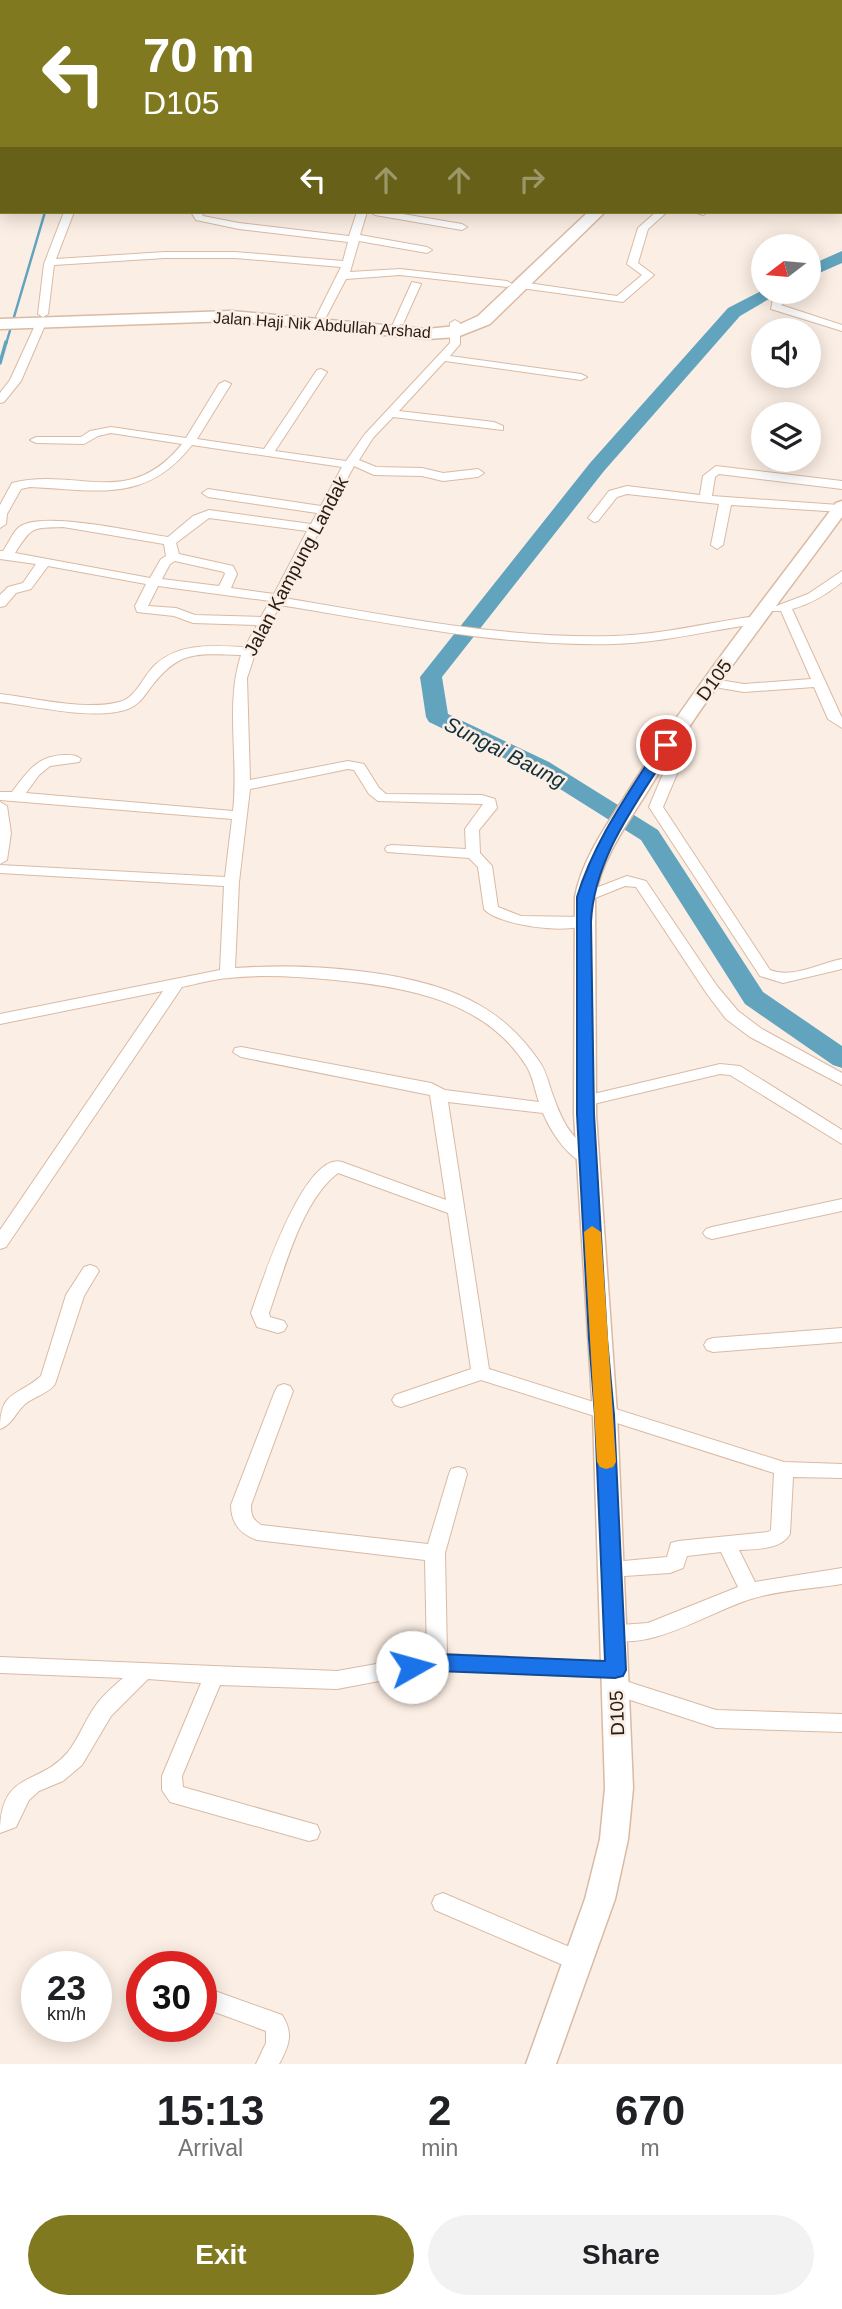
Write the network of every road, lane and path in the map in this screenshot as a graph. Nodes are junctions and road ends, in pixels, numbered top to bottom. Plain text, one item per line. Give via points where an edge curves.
1 (68, 214) edge
2 (197, 214) edge
3 (361, 214) edge
4 (387, 214) edge
5 (579, 214) edge
6 (595, 214) edge
7 (660, 214) edge
8 (462, 227) dead end
9 (354, 239) junction
10 (427, 250) dead end
11 (50, 261) junction
12 (347, 264) junction
13 (342, 276) junction
14 (416, 284) dead end
15 (514, 284) junction
16 (776, 304) edge
17 (0, 316) edge
18 (321, 317) junction
19 (42, 318) junction
20 (0, 324) edge
21 (398, 324) junction
22 (455, 328) junction
23 (842, 328) edge
24 (444, 358) junction
25 (321, 372) dead end
26 (581, 377) dead end
27 (225, 384) dead end
28 (0, 400) edge
29 (390, 413) junction
30 (499, 428) dead end
31 (36, 440) dead end
32 (188, 442) junction
33 (267, 454) junction
34 (351, 463) junction
35 (478, 473) dead end
36 (842, 485) edge
37 (208, 493) dead end
38 (706, 498) junction
39 (726, 502) junction
40 (841, 507) edge
41 (324, 510) junction
42 (594, 518) dead end
43 (0, 524) edge
44 (314, 528) junction
45 (169, 541) junction
46 (717, 545) dead end
47 (4, 555) edge
48 (173, 557) junction
49 (45, 561) junction
50 (842, 575) edge
51 (154, 582) junction
52 (227, 591) junction
53 (278, 599) junction
54 (0, 603) edge
55 (785, 607) junction
56 (761, 615) junction
57 (267, 621) junction
58 (249, 651) junction
59 (713, 683) junction
60 (818, 683) junction
61 (0, 698) edge
62 (842, 724) edge
63 (666, 745) junction
64 (74, 759) dead end
65 (243, 786) junction
66 (0, 796) edge
67 (16, 796) junction
68 (0, 807) edge
69 (241, 816) junction
70 (392, 849) dead end
71 (473, 854) junction
72 (0, 860) edge
73 (0, 869) edge
74 (232, 882) junction
75 (584, 897) junction
76 (583, 922) junction
77 (842, 964) edge
78 (227, 973) junction
79 (176, 984) junction
80 (0, 1019) edge
81 (241, 1052) dead end
82 (842, 1080) edge
83 (439, 1095) junction
84 (585, 1101) junction
85 (549, 1108) junction
86 (842, 1138) edge
87 (589, 1158) junction
88 (842, 1205) edge
89 (454, 1209) junction
90 (712, 1233) dead end
91 (0, 1243) edge
92 (90, 1271) dead end
93 (278, 1326) dead end
94 (842, 1335) edge
95 (713, 1345) dead end
96 (481, 1373) junction
97 (284, 1391) dead end
98 (401, 1400) dead end
99 (605, 1415) junction
100 (0, 1422) edge
101 (784, 1469) junction
102 (842, 1471) edge
103 (458, 1474) dead end
104 (726, 1544) junction
105 (435, 1553) junction
106 (609, 1569) junction
107 (842, 1576) edge
108 (750, 1591) junction
109 (613, 1632) junction
110 (437, 1662) junction
111 (0, 1665) edge
112 (144, 1670) junction
113 (214, 1676) junction
114 (616, 1679) junction
115 (842, 1723) edge
116 (0, 1824) edge
117 (309, 1832) dead end
118 (443, 1903) dead end
119 (578, 1961) junction
120 (217, 2002) edge
121 (267, 2064) edge
122 (541, 2064) edge

1 - 11 street
2 - 9 street via 239,226
3 - 9 street
4 - 8 street
5 - 15 main road, Jalan Haji Nik Abdullah Arshad
6 - 15 main road, Jalan Haji Nik Abdullah Arshad
7 - 15 street via 643,229 632,264 649,275 619,300
9 - 10 street
9 - 12 street
11 - 12 street via 235,255
11 - 19 street
12 - 13 street
13 - 15 street via 400,272
13 - 18 street
14 - 21 street
15 - 22 main road, Jalan Haji Nik Abdullah Arshad via 484,320 472,328
16 - 23 street
17 - 19 main road, Jalan Haji Nik Abdullah Arshad
18 - 19 main road, Jalan Haji Nik Abdullah Arshad via 222,309
18 - 21 main road, Jalan Haji Nik Abdullah Arshad
19 - 20 main road, Jalan Haji Nik Abdullah Arshad
19 - 22 main road, Jalan Haji Nik Abdullah Arshad via 231,316 427,334
19 - 28 street via 15,381
21 - 22 main road, Jalan Haji Nik Abdullah Arshad
22 - 24 street, Jalan Kampung Landak via 455,344
24 - 26 street
24 - 29 street, Jalan Kampung Landak
25 - 33 street
27 - 32 street
29 - 30 street
29 - 34 street, Jalan Kampung Landak
31 - 32 street via 84,441 94,433 111,430
32 - 33 street
32 - 43 street via 169,466 135,484 16,486
33 - 34 street
34 - 35 street via 374,471 443,477
34 - 41 street, Jalan Kampung Landak
36 - 38 street via 716,470 709,475
37 - 41 street
38 - 39 street
38 - 42 street via 626,490 613,494
39 - 40 street
39 - 46 street
40 - 56 street, D105
41 - 44 street, Jalan Kampung Landak
44 - 45 street via 209,514 197,517
44 - 53 street, Jalan Kampung Landak
45 - 47 street via 63,523 35,524 23,530
45 - 48 street
47 - 49 street
48 - 51 street
48 - 52 street via 229,569
49 - 51 street
49 - 54 street via 27,586 12,590
50 - 55 street via 834,584
51 - 52 street
51 - 57 street via 141,606 144,610 176,612 193,619
52 - 53 street
53 - 56 street via 423,626 575,641 657,638
53 - 57 street, Jalan Kampung Landak
55 - 56 street
55 - 60 street
56 - 59 street, D105
57 - 58 street, Jalan Kampung Landak
58 - 61 street via 200,650 170,658 134,701 123,706 94,709
58 - 65 street, Jalan Kampung Landak via 240,677
59 - 60 street via 744,688
59 - 63 street, D105
60 - 62 street via 835,719
63 - 75 street, D105 via 611,834
63 - 77 street via 678,755 656,807 765,973 784,978
64 - 67 street via 45,761
65 - 69 street, Jalan Kampung Landak
65 - 71 street via 348,765 359,767 383,798 482,799 490,802 490,808 472,830
66 - 67 street
67 - 69 street
68 - 72 street
69 - 74 street, Jalan Kampung Landak
70 - 71 street
71 - 76 street via 485,866 491,909 496,914 522,921
73 - 74 street
74 - 78 street, Jalan Kampung Landak
75 - 76 street, D105
75 - 82 street via 595,896 618,881 641,884 732,1015
76 - 84 street, D105
78 - 79 street
78 - 85 street via 291,971 371,978 451,997 513,1037 536,1068
79 - 80 street
79 - 91 street
81 - 83 street via 431,1088
83 - 85 street
83 - 89 street
84 - 86 street via 720,1069 734,1070
84 - 87 street, D105
85 - 87 street via 562,1137
87 - 99 street, D105
88 - 90 street
89 - 93 street via 336,1166 326,1170 290,1234 260,1313 263,1322
89 - 96 street
92 - 100 street via 75,1295 50,1379 20,1398
94 - 95 street
96 - 98 street
96 - 99 street via 582,1403
97 - 105 street via 242,1505 244,1523 257,1532
99 - 101 street
99 - 106 street, D105
101 - 102 street
101 - 104 street via 780,1534
103 - 105 street
104 - 106 street via 678,1549 676,1562 670,1565
104 - 108 street
105 - 110 street
106 - 109 street, D105
107 - 108 street
108 - 109 street via 649,1631
109 - 114 street, D105
110 - 113 street via 337,1680
110 - 114 street
111 - 112 street
112 - 113 street
112 - 116 street via 104,1710 75,1759 22,1793
113 - 117 street via 172,1776 173,1790 184,1798
114 - 115 street via 716,1719
114 - 119 street, D105 via 619,1788 614,1839 600,1899
118 - 119 street
119 - 122 street, D105
120 - 121 street via 274,2023 280,2040

